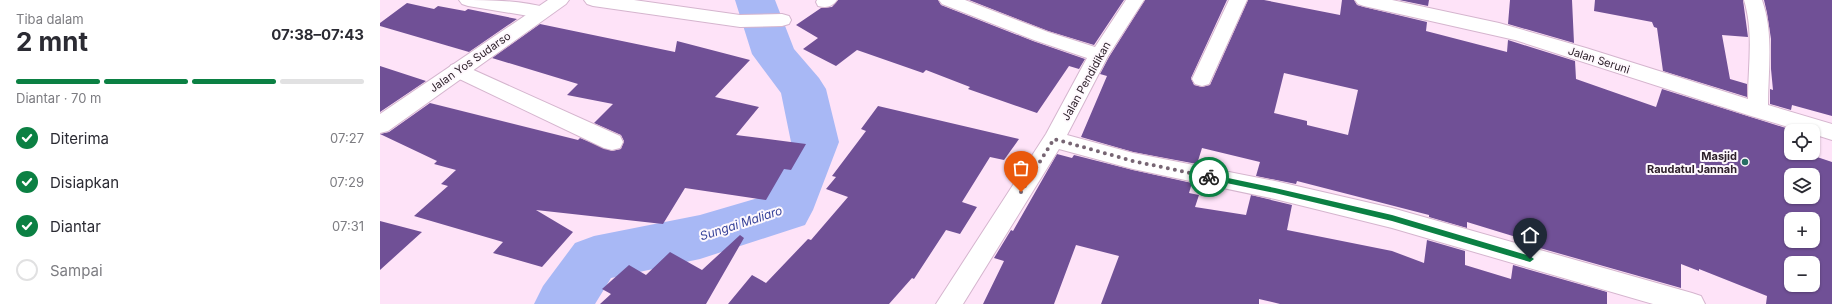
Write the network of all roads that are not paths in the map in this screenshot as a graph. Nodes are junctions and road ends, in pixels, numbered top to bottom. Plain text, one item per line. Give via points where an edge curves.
1 (468, 0) edge
2 (560, 0) edge
3 (593, 0) edge
4 (948, 0) edge
5 (1135, 0) edge
6 (1238, 0) edge
7 (1364, 0) edge
8 (1753, 0) edge
9 (541, 12) junction
10 (782, 20) dead end
11 (1099, 55) junction
12 (458, 70) junction
13 (1202, 78) dead end
14 (1758, 111) junction
15 (380, 125) edge
16 (1832, 132) edge
17 (1054, 139) junction
18 (612, 142) dead end
19 (949, 304) edge
20 (1692, 304) edge

1 - 9 street
2 - 9 street, Jalan Yos Sudarso
3 - 10 street via 740,21
4 - 11 street
5 - 11 street, Jalan Pendidikan
6 - 13 street
7 - 14 street, Jalan Seruni via 1479,25 1542,42
8 - 14 street via 1762,40 1758,73
9 - 12 street, Jalan Yos Sudarso
11 - 17 street, Jalan Pendidikan
12 - 15 street, Jalan Yos Sudarso
12 - 18 street
14 - 16 street, Jalan Seruni
17 - 19 street, Jalan Pendidikan
17 - 20 street via 1133,161 1275,190 1392,218

